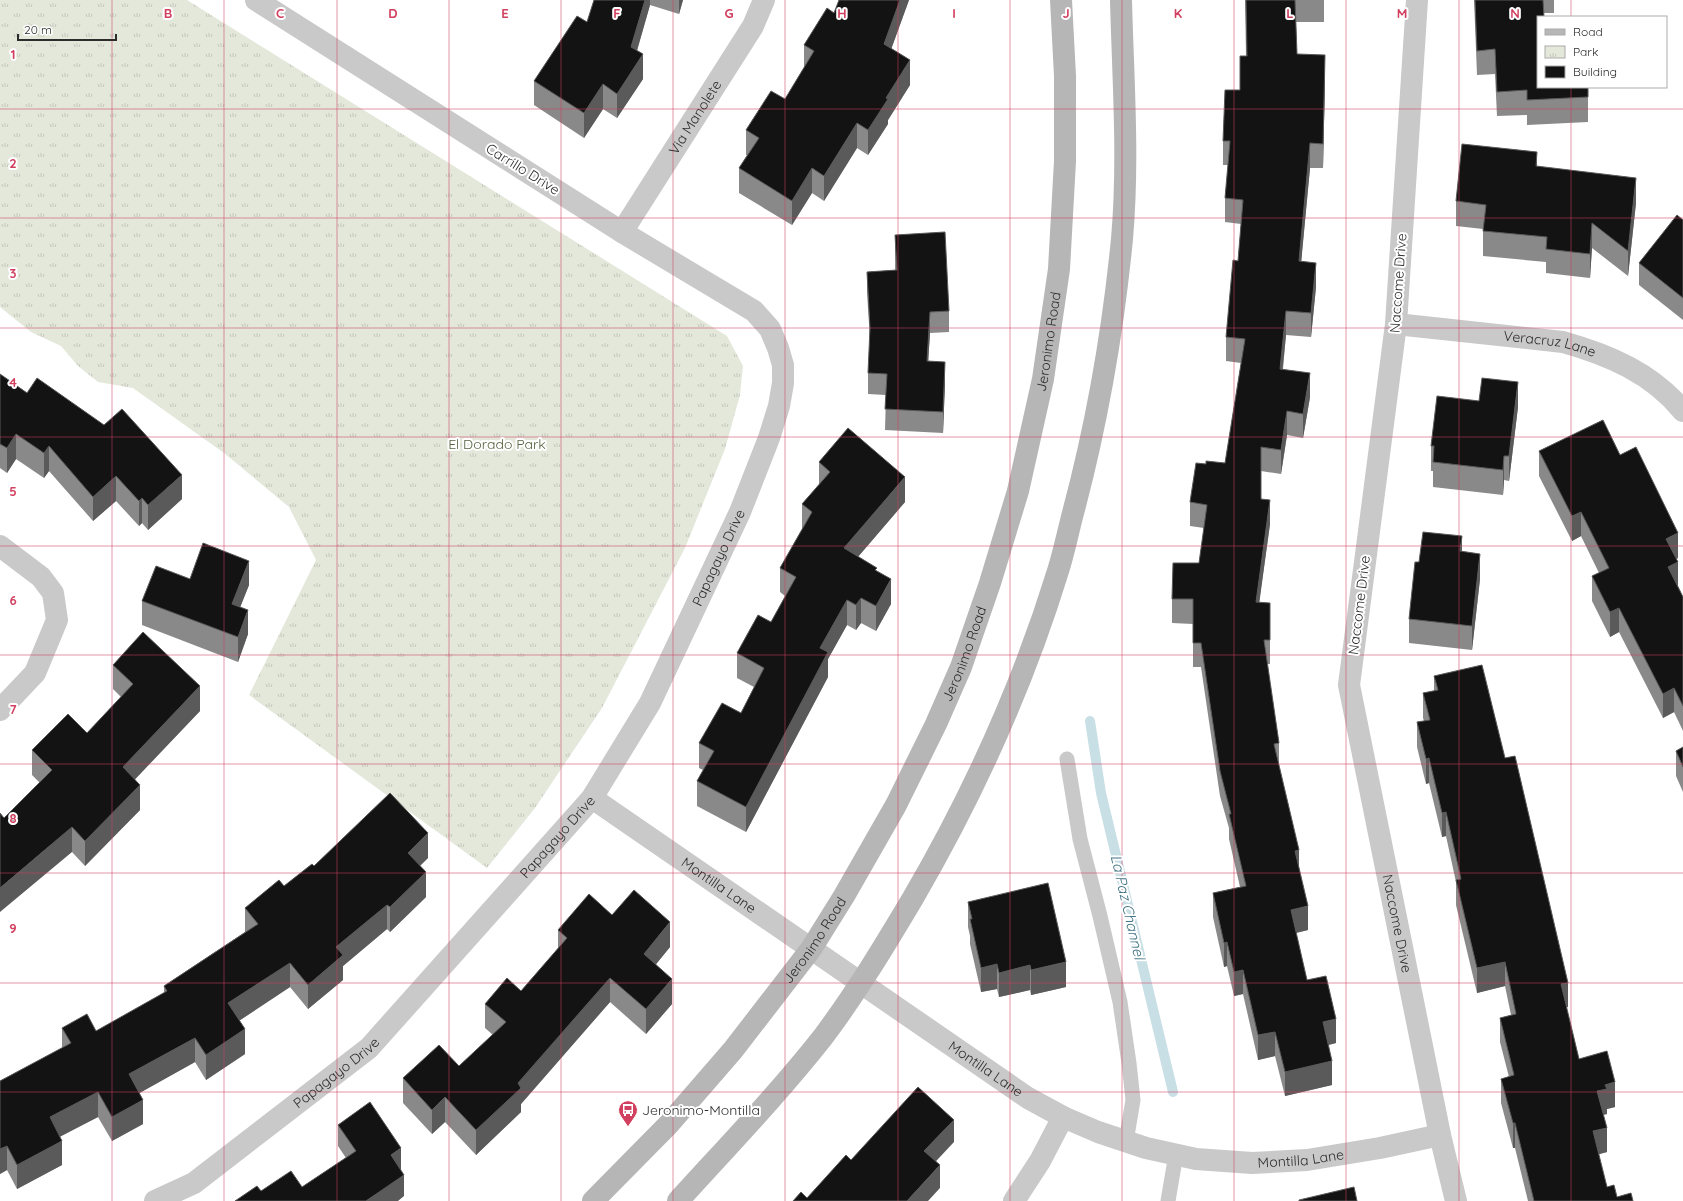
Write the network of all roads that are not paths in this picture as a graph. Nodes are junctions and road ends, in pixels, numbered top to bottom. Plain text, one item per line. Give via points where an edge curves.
1 (256, 0) edge
2 (764, 0) edge
3 (1061, 0) edge
4 (1121, 0) edge
5 (1417, 0) edge
6 (622, 232) junction
7 (1396, 324) junction
8 (778, 348) joint
9 (1683, 411) edge
10 (0, 546) edge
11 (0, 710) edge
12 (1067, 759) dead end
13 (592, 798) junction
14 (811, 949) junction
15 (861, 983) junction
16 (1063, 1117) junction
17 (1440, 1135) junction
18 (1126, 1142) junction
19 (1176, 1154) junction
20 (155, 1201) edge
21 (593, 1201) edge
22 (678, 1201) edge
23 (1014, 1201) edge
24 (1168, 1201) edge
25 (1456, 1201) edge

1 - 6 street, Carrillo Drive
2 - 6 street, Via Manolete via 753,26
3 - 14 main road, Jeronimo Road via 1065,76 1065,161 1058,269 1043,379 1018,491 961,667 936,724 896,805
4 - 15 main road via 1126,159 1122,236 1113,322 1093,434 1059,569 1023,670 966,799 938,855
5 - 7 street, Naccome Drive
6 - 8 street, Carrillo Drive via 754,312 770,329
7 - 9 street, Veracruz Lane via 1563,342 1588,349 1618,361 1642,376 1664,391
7 - 17 street, Naccome Drive via 1349,685
8 - 13 street, Papagayo Drive via 783,365 779,406 740,512 650,703
10 - 11 street via 41,577 53,593 57,620 34,673
12 - 18 lane via 1080,838 1120,1002 1133,1100
13 - 14 street, Montilla Lane
13 - 20 street, Papagayo Drive via 369,1048 194,1183
14 - 15 street, Montilla Lane
14 - 21 main road, Jeronimo Road via 718,1068 668,1125
15 - 16 street, Montilla Lane via 1028,1098
15 - 22 main road via 817,1043 754,1118
16 - 18 street, Montilla Lane
16 - 23 street via 1040,1161
17 - 19 street, Montilla Lane via 1307,1160 1252,1163 1196,1159
17 - 25 street, Naccome Drive
18 - 19 street, Montilla Lane
19 - 24 lane

